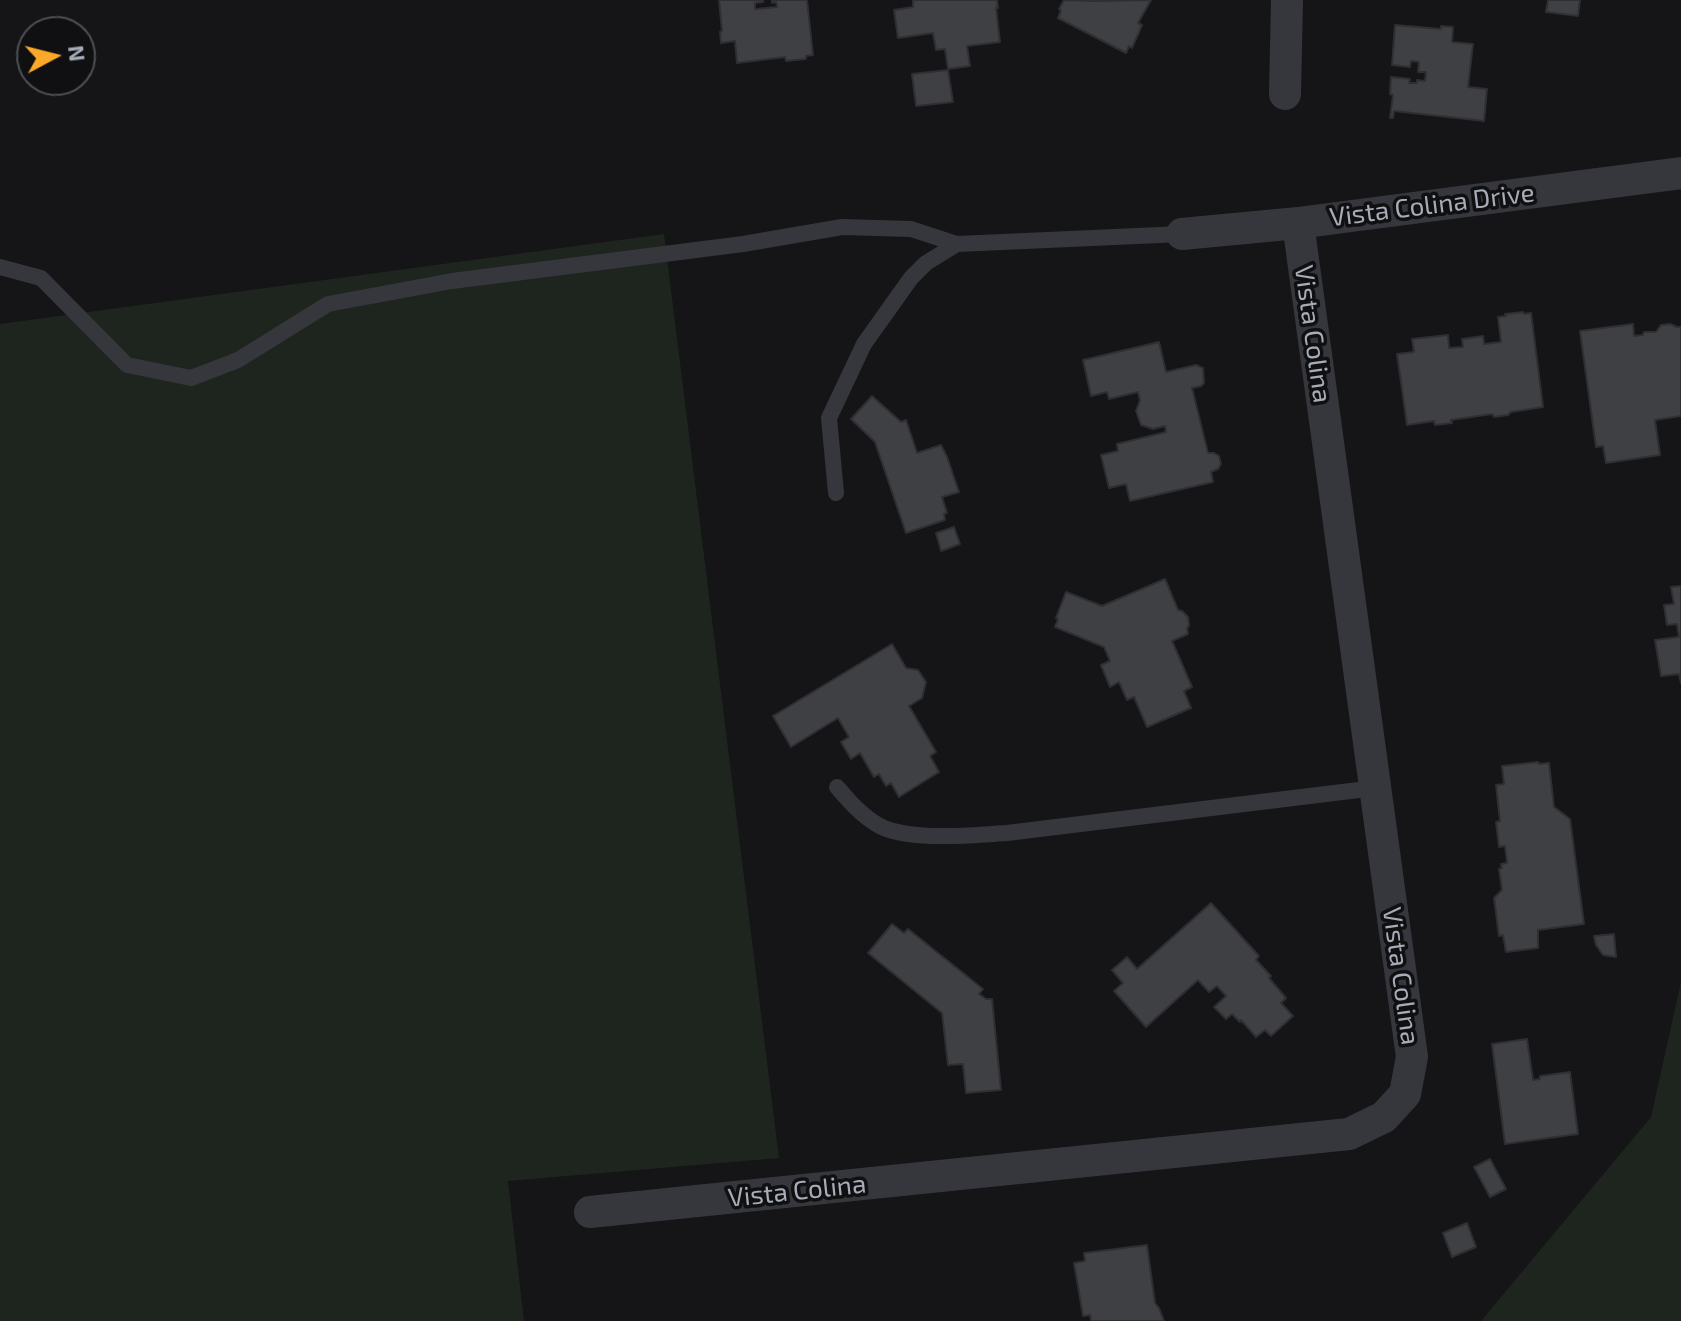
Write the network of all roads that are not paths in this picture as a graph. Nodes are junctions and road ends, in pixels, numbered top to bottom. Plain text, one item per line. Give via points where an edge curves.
1 (1287, 0) edge
2 (1285, 94) dead end
3 (1681, 173) edge
4 (1298, 223) junction
5 (1182, 234) joint
6 (957, 244) junction
7 (0, 267) edge
8 (836, 493) dead end
9 (837, 787) dead end
10 (1375, 788) junction
11 (590, 1212) dead end

1 - 2 street
3 - 4 street, Vista Colina Drive
4 - 5 street, Vista Colina Drive
4 - 10 street, Vista Colina
5 - 6 lane
6 - 7 lane via 911,229 842,227 452,281 328,304 238,360 191,378 127,365 41,278
6 - 8 lane via 911,278 864,344 829,418
9 - 10 lane via 880,826 945,835 1007,833
10 - 11 street, Vista Colina via 1412,1057 1405,1094 1384,1117 1349,1134

